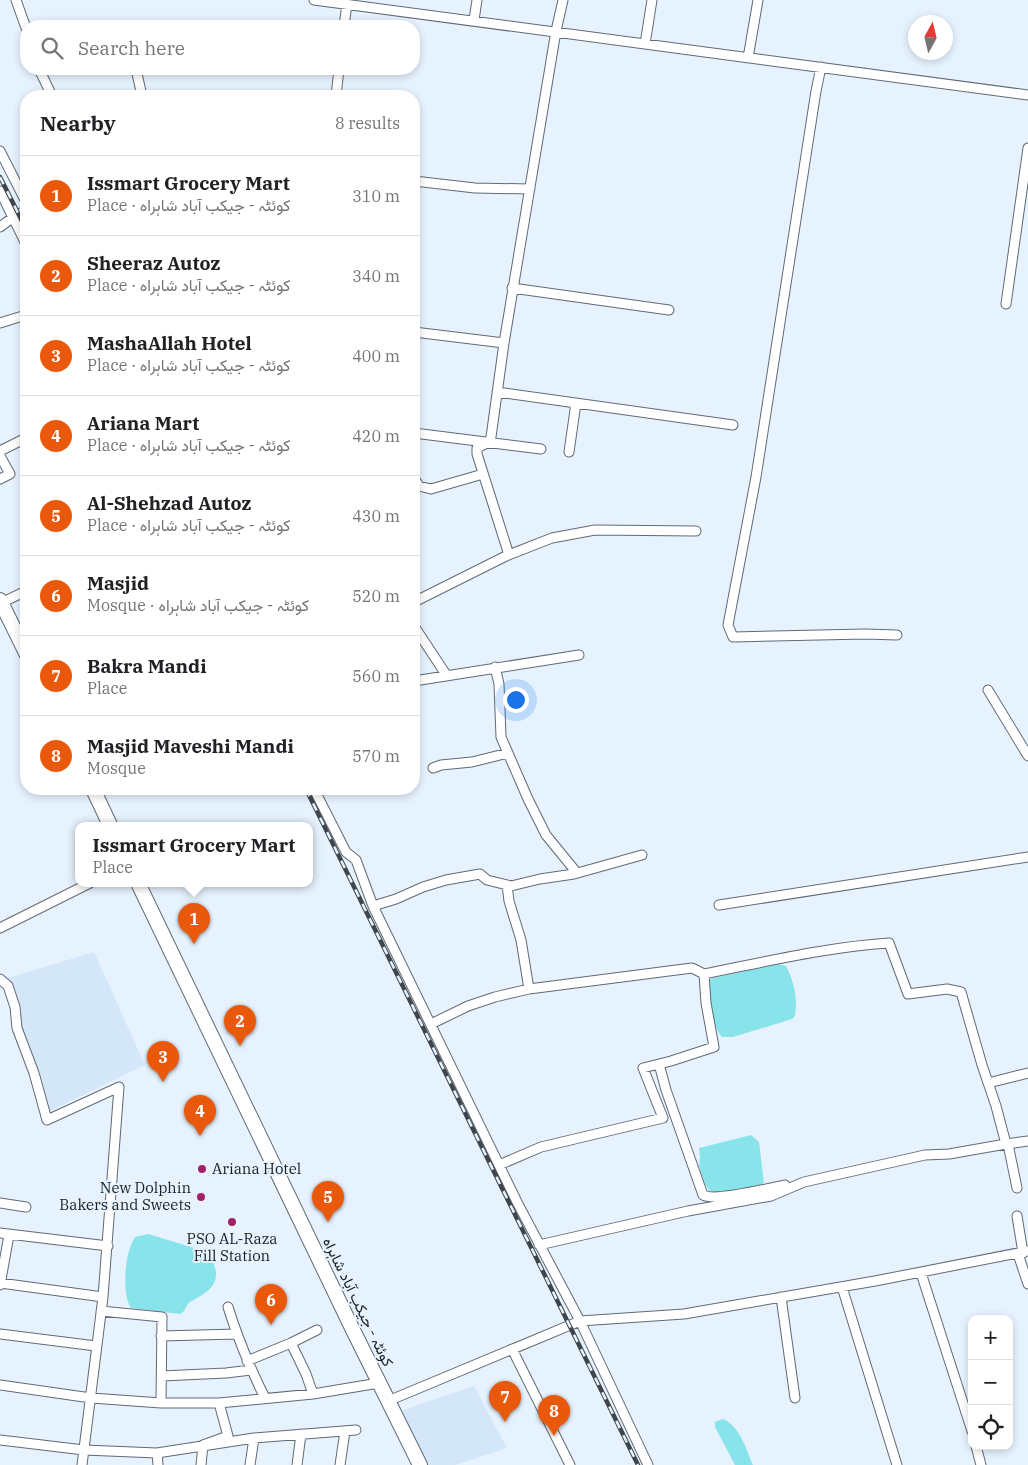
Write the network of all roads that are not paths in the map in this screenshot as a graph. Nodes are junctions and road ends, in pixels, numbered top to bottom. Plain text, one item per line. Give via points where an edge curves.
1 (16, 0) edge
2 (314, 0) edge
3 (477, 0) edge
4 (563, 0) edge
5 (652, 0) edge
6 (758, 0) edge
7 (329, 1) edge
8 (347, 4) junction
9 (23, 20) edge
10 (345, 20) edge
11 (474, 20) junction
12 (556, 31) junction
13 (645, 44) junction
14 (748, 58) junction
15 (821, 67) junction
16 (42, 75) edge
17 (137, 75) edge
18 (338, 75) edge
19 (49, 90) edge
20 (141, 90) edge
21 (337, 90) edge
22 (1028, 95) edge
23 (1028, 148) edge
24 (0, 151) edge
25 (420, 182) edge
26 (20, 189) edge
27 (530, 189) junction
28 (0, 190) edge
29 (20, 214) edge
30 (13, 218) junction
31 (0, 227) edge
32 (20, 232) edge
33 (512, 288) junction
34 (1006, 304) dead end
35 (669, 310) dead end
36 (20, 317) edge
37 (0, 323) edge
38 (420, 333) edge
39 (504, 343) junction
40 (497, 392) junction
41 (576, 402) junction
42 (733, 425) dead end
43 (420, 434) edge
44 (20, 441) edge
45 (489, 442) junction
46 (541, 449) dead end
47 (0, 451) edge
48 (569, 452) dead end
49 (0, 456) edge
50 (482, 474) junction
51 (0, 479) edge
52 (420, 486) edge
53 (696, 530) dead end
54 (509, 554) junction
55 (20, 593) edge
56 (420, 599) edge
57 (1, 601) edge
58 (420, 635) edge
59 (897, 635) dead end
60 (20, 641) edge
61 (579, 655) dead end
62 (495, 668) junction
63 (447, 676) junction
64 (420, 680) edge
65 (988, 690) dead end
66 (508, 753) junction
67 (1028, 756) edge
68 (432, 768) dead end
69 (95, 795) edge
70 (317, 795) edge
71 (108, 822) edge
72 (642, 855) dead end
73 (1028, 857) edge
74 (577, 873) junction
75 (507, 885) junction
76 (82, 887) edge
77 (140, 887) edge
78 (719, 905) dead end
79 (373, 906) junction
80 (0, 928) edge
81 (704, 974) junction
82 (0, 979) edge
83 (530, 989) junction
84 (431, 1024) junction
85 (659, 1064) junction
86 (1028, 1073) edge
87 (988, 1083) junction
88 (1028, 1141) edge
89 (1007, 1144) junction
90 (499, 1164) junction
91 (804, 1182) junction
92 (1017, 1188) dead end
93 (0, 1203) edge
94 (26, 1207) dead end
95 (1017, 1216) dead end
96 (4, 1234) edge
97 (539, 1244) junction
98 (108, 1246) junction
99 (1023, 1253) edge
100 (921, 1272) junction
101 (0, 1283) edge
102 (1028, 1284) edge
103 (842, 1287) junction
104 (103, 1297) junction
105 (780, 1297) junction
106 (228, 1308) dead end
107 (101, 1311) junction
108 (580, 1321) junction
109 (317, 1330) dead end
110 (0, 1334) edge
111 (237, 1334) junction
112 (161, 1336) junction
113 (291, 1343) junction
114 (96, 1346) junction
115 (512, 1349) junction
116 (247, 1361) junction
117 (251, 1370) junction
118 (162, 1376) junction
119 (380, 1383) junction
120 (0, 1385) edge
121 (313, 1394) junction
122 (91, 1398) junction
123 (265, 1398) junction
124 (795, 1398) dead end
125 (388, 1400) junction
126 (161, 1403) junction
127 (219, 1403) junction
128 (968, 1419) edge
129 (356, 1430) dead end
130 (345, 1431) junction
131 (301, 1434) junction
132 (254, 1438) junction
133 (0, 1440) edge
134 (203, 1445) junction
135 (84, 1450) junction
136 (977, 1450) edge
137 (157, 1452) junction
138 (82, 1465) edge
139 (158, 1465) edge
140 (201, 1465) edge
141 (250, 1465) edge
142 (297, 1465) edge
143 (340, 1465) edge
144 (420, 1465) edge
145 (570, 1465) edge
146 (648, 1465) edge
147 (897, 1465) edge
148 (981, 1465) edge

1 - 9 street
2 - 7 street
3 - 11 street
4 - 12 street
5 - 13 street
6 - 14 street
7 - 8 street
8 - 10 street
8 - 11 street
11 - 12 street
12 - 13 street
12 - 27 street
13 - 14 street
14 - 15 street
15 - 22 street
15 - 59 street via 756,478 728,625 733,637
16 - 19 street
17 - 20 street
18 - 21 street
23 - 34 street
24 - 26 street
25 - 27 street via 475,188
27 - 33 street
28 - 30 street
29 - 30 street
30 - 31 street
30 - 32 street
33 - 35 street
33 - 39 street
36 - 37 street
38 - 39 street
39 - 40 street
40 - 41 street
40 - 45 street
41 - 42 street
41 - 48 street
43 - 45 street
44 - 47 street
45 - 46 street
45 - 50 street via 477,448
49 - 51 street via 10,474
50 - 52 street via 431,489
50 - 54 street
53 - 54 street via 595,530 552,538
54 - 56 street
55 - 57 street
57 - 60 highway
58 - 63 street
61 - 62 street
62 - 63 street
62 - 66 street via 499,684 501,737
63 - 64 street
65 - 67 street
66 - 68 street
66 - 74 street via 546,835
69 - 71 highway
70 - 79 street via 346,852 356,860
72 - 74 street
73 - 78 street
74 - 75 street
75 - 79 street via 487,880 480,874 431,885
75 - 83 street
76 - 80 street
77 - 119 highway, کوئٹہ - جیکب آباد شاہراہ
79 - 84 street
81 - 83 street via 692,968
81 - 85 street via 714,1047
81 - 87 street via 857,945 889,943 908,994 947,989 961,992
82 - 98 street via 8,986 48,1120 119,1087
83 - 84 street via 468,1006
84 - 90 street
85 - 90 street via 643,1068 663,1118 541,1148
85 - 91 street via 703,1195 708,1198 724,1197
86 - 87 street
87 - 89 street
88 - 89 street
89 - 91 street via 925,1155
89 - 92 street
90 - 97 street
91 - 97 street via 771,1196
93 - 94 street
95 - 99 street
96 - 98 street
96 - 101 street
97 - 108 street
98 - 104 street
99 - 100 street
99 - 102 street
100 - 103 street
100 - 128 street
101 - 104 street
103 - 105 street
103 - 147 street
104 - 107 street
105 - 108 street via 684,1314
105 - 124 street
106 - 111 street
107 - 112 street via 162,1317
107 - 114 street
108 - 115 street
108 - 146 street
109 - 113 street
110 - 114 street
111 - 112 street
111 - 116 street
112 - 118 street
113 - 116 street
113 - 121 street
114 - 122 street
115 - 125 street
115 - 145 street
116 - 117 street
117 - 118 street
117 - 123 street
118 - 126 street
119 - 121 street
119 - 125 highway, کوئٹہ - جیکب آباد شاہراہ
120 - 122 street
121 - 123 street
122 - 126 street
122 - 135 street
123 - 127 street
125 - 144 highway, کوئٹہ - جیکب آباد شاہراہ
126 - 127 street
127 - 134 street via 228,1436
129 - 130 street
130 - 131 street
130 - 143 street
131 - 132 street
131 - 142 street
132 - 134 street
132 - 141 street
133 - 135 street
134 - 137 street
134 - 140 street
135 - 137 street
135 - 138 street
136 - 148 street
137 - 139 street

